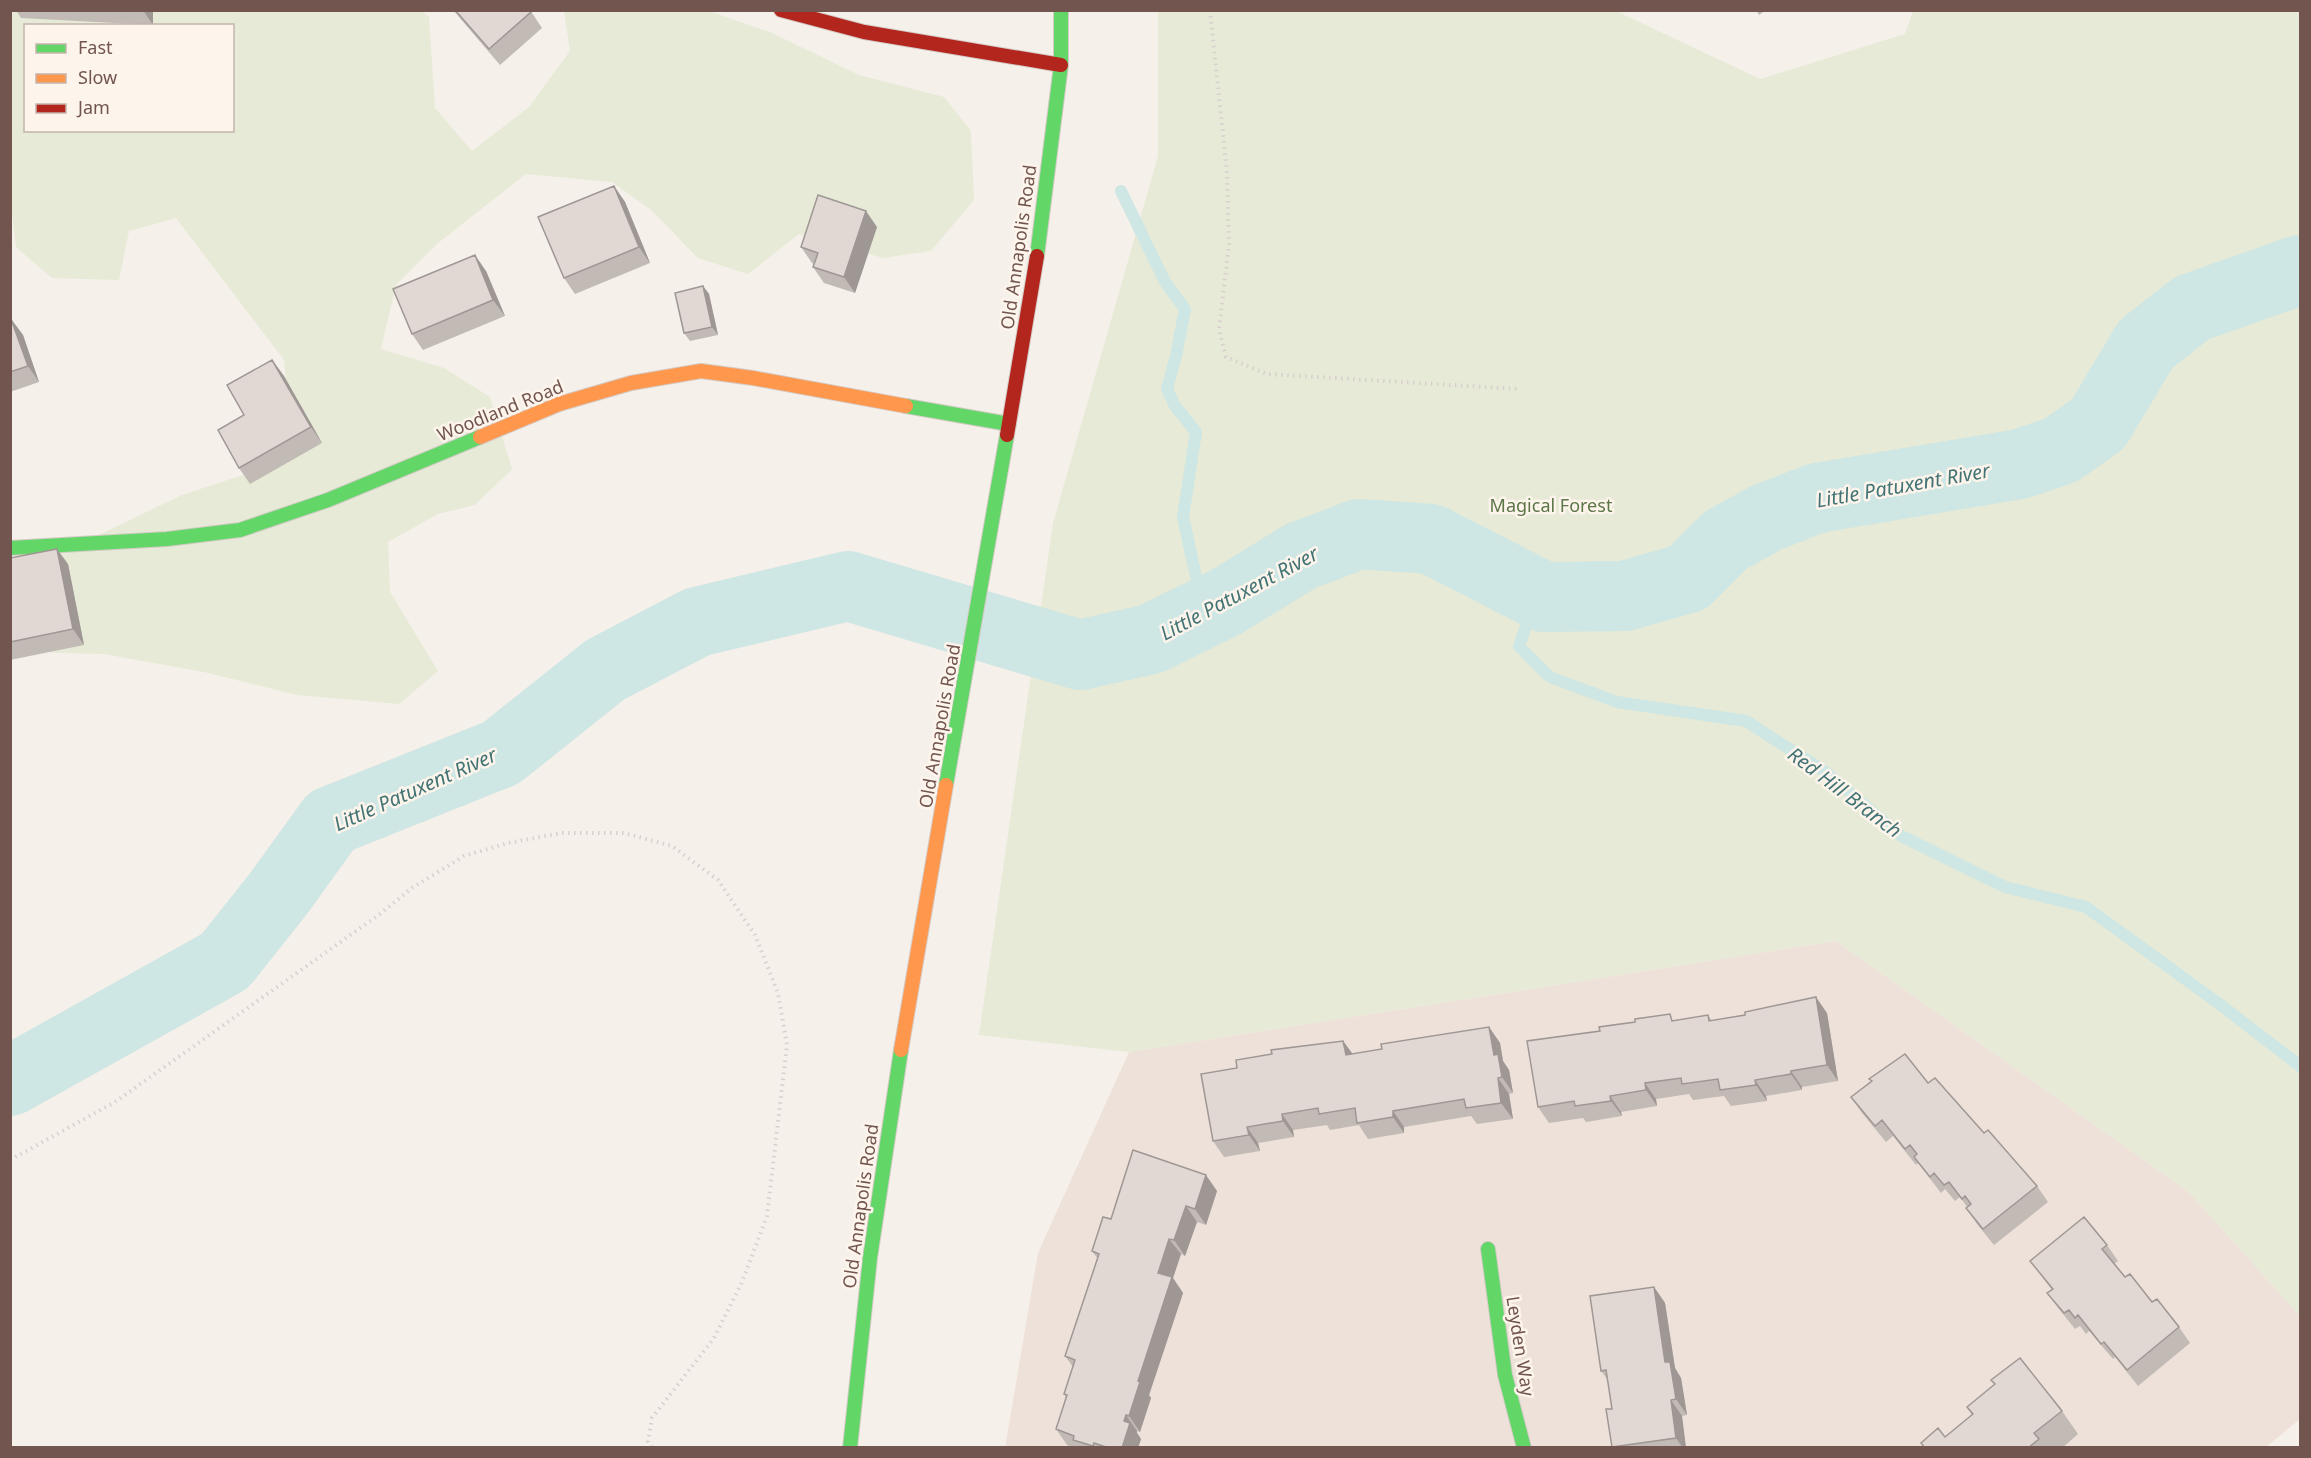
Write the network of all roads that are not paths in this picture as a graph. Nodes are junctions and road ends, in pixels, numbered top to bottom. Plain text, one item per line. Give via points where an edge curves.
1 (781, 10) edge
2 (1061, 10) edge
3 (1061, 65) junction
4 (1009, 424) junction
5 (10, 548) edge
6 (1488, 1249) dead end
7 (850, 1448) edge
8 (1524, 1448) edge

1 - 3 street via 864,32
2 - 3 street, Old Annapolis Road
3 - 4 street, Old Annapolis Road via 1036,265
4 - 5 street, Woodland Road via 701,371 631,383 559,404 328,500 240,530 167,539
4 - 7 street, Old Annapolis Road via 896,1077 870,1258
6 - 8 street, Leyden Way via 1506,1372

